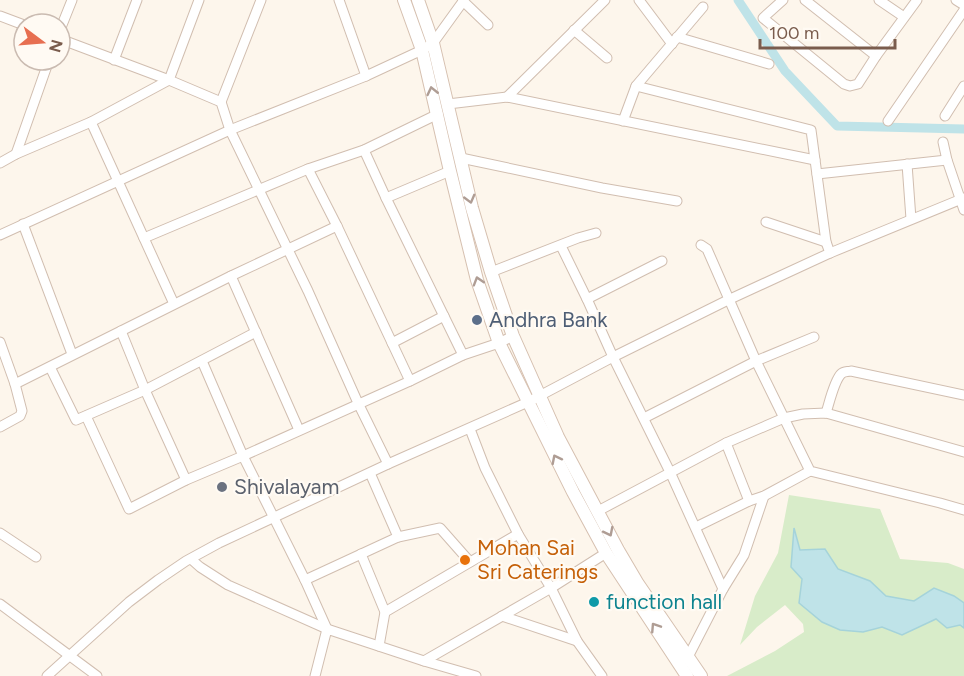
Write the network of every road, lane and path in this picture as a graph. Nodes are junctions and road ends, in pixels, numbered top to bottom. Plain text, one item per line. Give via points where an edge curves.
1 (137, 0) edge
2 (199, 0) edge
3 (261, 0) edge
4 (339, 0) edge
5 (404, 0) edge
6 (418, 0) edge
7 (604, 0) edge
8 (639, 0) edge
9 (783, 0) edge
10 (805, 0) edge
11 (879, 0) edge
12 (917, 0) edge
13 (956, 0) edge
14 (463, 1) edge
15 (964, 5) edge
16 (703, 7) dead end
17 (964, 10) edge
18 (904, 17) junction
19 (488, 24) dead end
20 (574, 30) junction
21 (674, 41) junction
22 (72, 44) edge
23 (427, 46) junction
24 (876, 56) junction
25 (607, 58) dead end
26 (114, 60) junction
27 (769, 64) dead end
28 (45, 72) edge
29 (366, 76) junction
30 (169, 80) junction
31 (636, 86) junction
32 (964, 86) edge
33 (507, 97) junction
34 (220, 102) junction
35 (448, 104) junction
36 (438, 114) junction
37 (945, 116) dead end
38 (623, 121) junction
39 (888, 121) dead end
40 (91, 122) junction
41 (230, 130) junction
42 (943, 142) dead end
43 (364, 150) junction
44 (16, 154) junction
45 (461, 158) junction
46 (947, 159) junction
47 (815, 160) junction
48 (0, 163) edge
49 (907, 164) junction
50 (308, 168) junction
51 (450, 171) junction
52 (817, 174) junction
53 (118, 182) junction
54 (258, 190) junction
55 (386, 198) junction
56 (962, 199) edge
57 (677, 201) dead end
58 (964, 210) edge
59 (911, 219) junction
60 (766, 222) dead end
61 (23, 224) junction
62 (337, 226) junction
63 (596, 233) dead end
64 (0, 236) edge
65 (144, 238) junction
66 (826, 242) junction
67 (701, 244) dead end
68 (561, 246) junction
69 (288, 249) junction
70 (830, 253) junction
71 (662, 261) dead end
72 (491, 272) junction
73 (231, 276) junction
74 (587, 299) junction
75 (728, 300) junction
76 (174, 304) junction
77 (444, 316) junction
78 (122, 331) junction
79 (256, 332) junction
80 (513, 336) junction
81 (814, 337) dead end
82 (0, 342) edge
83 (392, 343) junction
84 (499, 343) junction
85 (72, 354) junction
86 (462, 355) junction
87 (613, 357) junction
88 (202, 361) junction
89 (756, 361) junction
90 (50, 366) junction
91 (410, 381) junction
92 (15, 384) junction
93 (145, 390) junction
94 (964, 395) edge
95 (533, 399) junction
96 (358, 403) junction
97 (826, 413) junction
98 (86, 416) junction
99 (644, 418) junction
100 (784, 418) junction
101 (0, 427) edge
102 (470, 429) junction
103 (299, 430) junction
104 (726, 443) junction
105 (964, 452) edge
106 (243, 456) junction
107 (388, 464) junction
108 (810, 471) junction
109 (370, 472) junction
110 (670, 472) junction
111 (186, 480) junction
112 (764, 496) junction
113 (750, 501) junction
114 (964, 510) edge
115 (598, 511) junction
116 (273, 518) junction
117 (696, 527) junction
118 (0, 533) edge
119 (518, 534) junction
120 (398, 537) junction
121 (606, 553) junction
122 (361, 554) junction
123 (36, 557) dead end
124 (191, 559) junction
125 (470, 562) junction
126 (305, 580) junction
127 (552, 588) junction
128 (723, 589) junction
129 (0, 604) edge
130 (385, 612) junction
131 (502, 616) junction
132 (327, 629) junction
133 (577, 641) junction
134 (379, 646) junction
135 (69, 655) junction
136 (688, 657) junction
137 (424, 661) junction
138 (47, 676) edge
139 (97, 676) edge
140 (315, 676) edge
141 (476, 676) edge
142 (602, 676) edge
143 (687, 676) edge
144 (701, 676) edge

1 - 26 street
2 - 30 street
3 - 34 street
4 - 29 street
5 - 23 main road
6 - 23 main road
7 - 20 street
8 - 21 street
9 - 24 street via 763,18 844,84 858,84
10 - 24 street
11 - 18 street
12 - 18 street
13 - 15 street
14 - 19 street
14 - 23 street
16 - 21 street
17 - 39 street
18 - 24 street
20 - 25 street
20 - 33 street
21 - 27 street
21 - 31 street
22 - 26 street
23 - 29 street
23 - 35 main road
36 -> 23 main road
26 - 30 street
28 - 44 street
29 - 41 street
30 - 34 street
30 - 40 street
31 - 38 street
31 - 47 street via 811,130
32 - 37 street
33 - 35 street
33 - 38 street
34 - 41 street
35 - 45 main road
36 - 43 street
36 - 51 main road
38 - 47 street
40 - 44 street
40 - 53 street
41 - 53 street
41 - 54 street
42 - 46 street
43 - 50 street
43 - 55 street
44 - 48 street
45 - 57 street
45 -> 72 main road
46 - 49 street
46 - 56 street
47 - 52 street
49 - 52 street
49 - 59 street
50 - 54 street
50 - 62 street
51 - 55 street
84 -> 51 main road via 477,280
52 - 66 street
53 - 61 street
53 - 65 street
54 - 65 street
54 - 69 street
55 - 77 street
56 - 58 street
56 - 59 street
59 - 70 street
60 - 66 street
61 - 64 street
61 - 85 street
62 - 69 street
62 - 83 street
63 - 68 street
65 - 76 street
66 - 70 street
67 - 75 street via 707,249
68 - 72 street
68 - 74 street
69 - 73 street
69 - 96 street
70 - 75 street
71 - 74 street
72 - 80 main road
73 - 76 street
73 - 79 street
74 - 87 street
75 - 87 street
75 - 89 street
76 - 78 street
77 - 83 street
77 - 86 street
78 - 85 street
78 - 93 street
79 - 88 street
79 - 103 street
80 - 84 street
80 - 95 main road
81 - 89 street
82 - 92 street
83 - 91 street
84 - 86 street
84 - 95 main road
85 - 90 street
86 - 91 street
87 - 95 street
87 - 99 street
88 - 93 street
88 - 106 street
89 - 99 street
89 - 100 street
90 - 92 street
90 - 98 street via 76,420
91 - 96 street
92 - 101 street via 21,414
93 - 98 street
93 - 111 street
94 - 97 street via 851,371 836,382
95 - 102 street
95 - 115 main road
121 -> 95 main road via 573,492
96 - 103 street
96 - 107 street
97 - 100 street
97 - 105 street
98 - 111 street via 129,509
99 - 110 street
100 - 104 street
100 - 108 street
102 - 107 street
102 - 119 street
103 - 106 street
104 - 110 street
104 - 113 street
106 - 111 street
106 - 116 street
107 - 109 street
108 - 112 street
108 - 114 street
109 - 116 street
109 - 120 street
110 - 115 street
110 - 117 street
112 - 113 street
112 - 128 street via 744,555
113 - 117 street
115 -> 136 main road via 633,575
116 - 124 street
116 - 126 street
117 - 128 street
118 - 123 street
119 - 125 street
119 - 127 street
120 - 122 street
120 - 125 street via 440,528
121 - 127 street
143 -> 121 main road
122 - 126 street
122 - 130 street
124 - 132 street via 228,585
124 - 135 street via 129,602
125 - 130 street
126 - 132 street
127 - 131 street
127 - 133 street
128 - 136 street
129 - 135 street
130 - 134 street
131 - 133 street
131 - 137 street
132 - 134 street
132 - 140 street
133 - 142 street
134 - 137 street
135 - 138 street
135 - 139 street
136 - 144 main road
137 - 141 street

